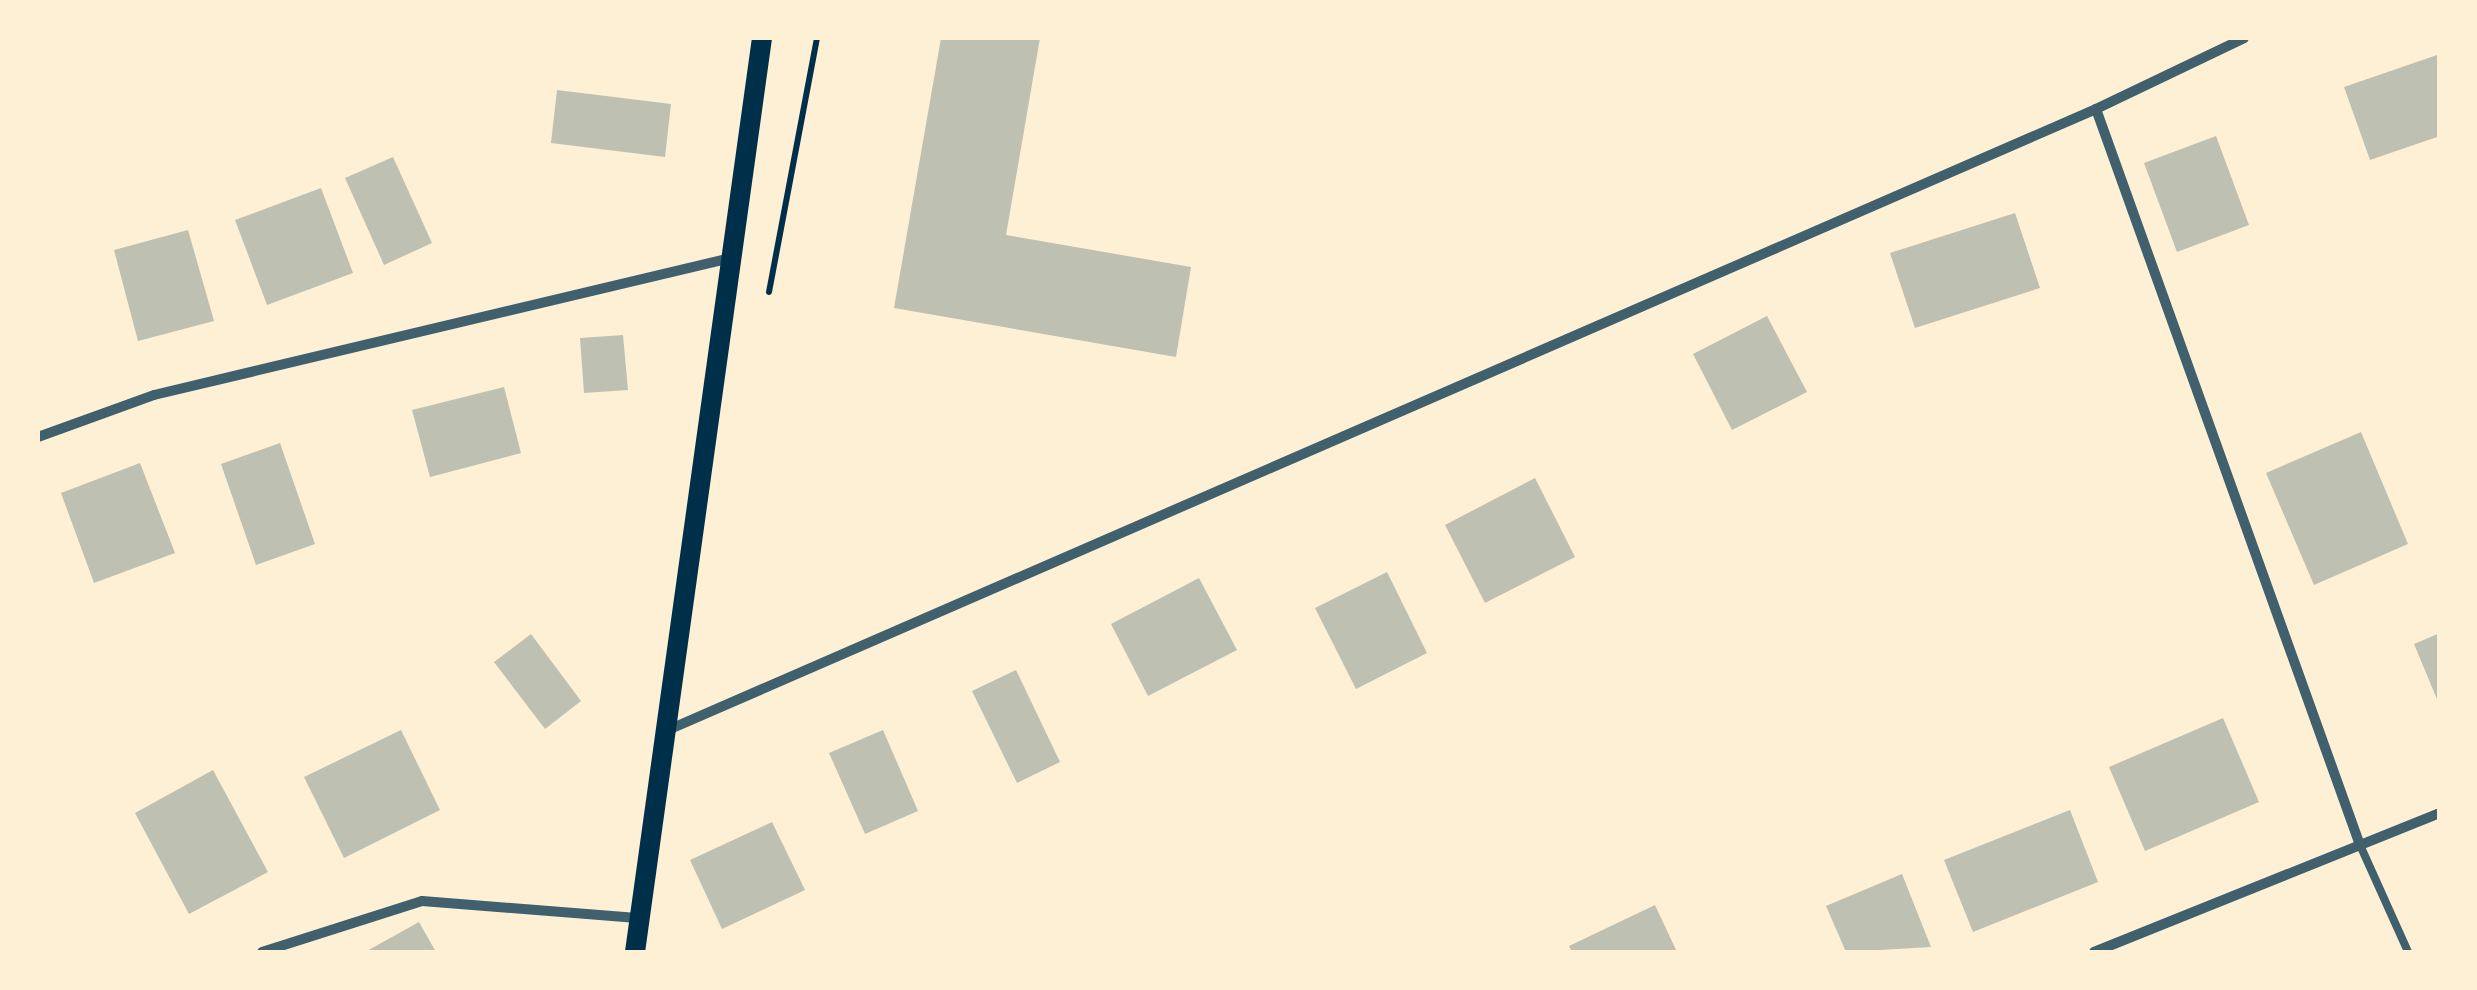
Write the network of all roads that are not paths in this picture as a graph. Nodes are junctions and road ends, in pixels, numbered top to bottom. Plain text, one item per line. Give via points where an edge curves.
1 (762, 38) edge
2 (2244, 38) edge
3 (2096, 108) junction
4 (726, 259) junction
5 (38, 437) edge
6 (667, 730) junction
7 (2440, 813) edge
8 (2360, 845) junction
9 (640, 918) junction
10 (262, 952) edge
11 (635, 952) edge
12 (2094, 952) edge
13 (2408, 952) edge

1 - 4 main road
2 - 3 street
3 - 6 street
3 - 8 street
4 - 5 street via 154,395
4 - 6 main road
6 - 9 main road
7 - 8 street
8 - 12 street
8 - 13 lane
9 - 10 street via 422,900
9 - 11 main road

